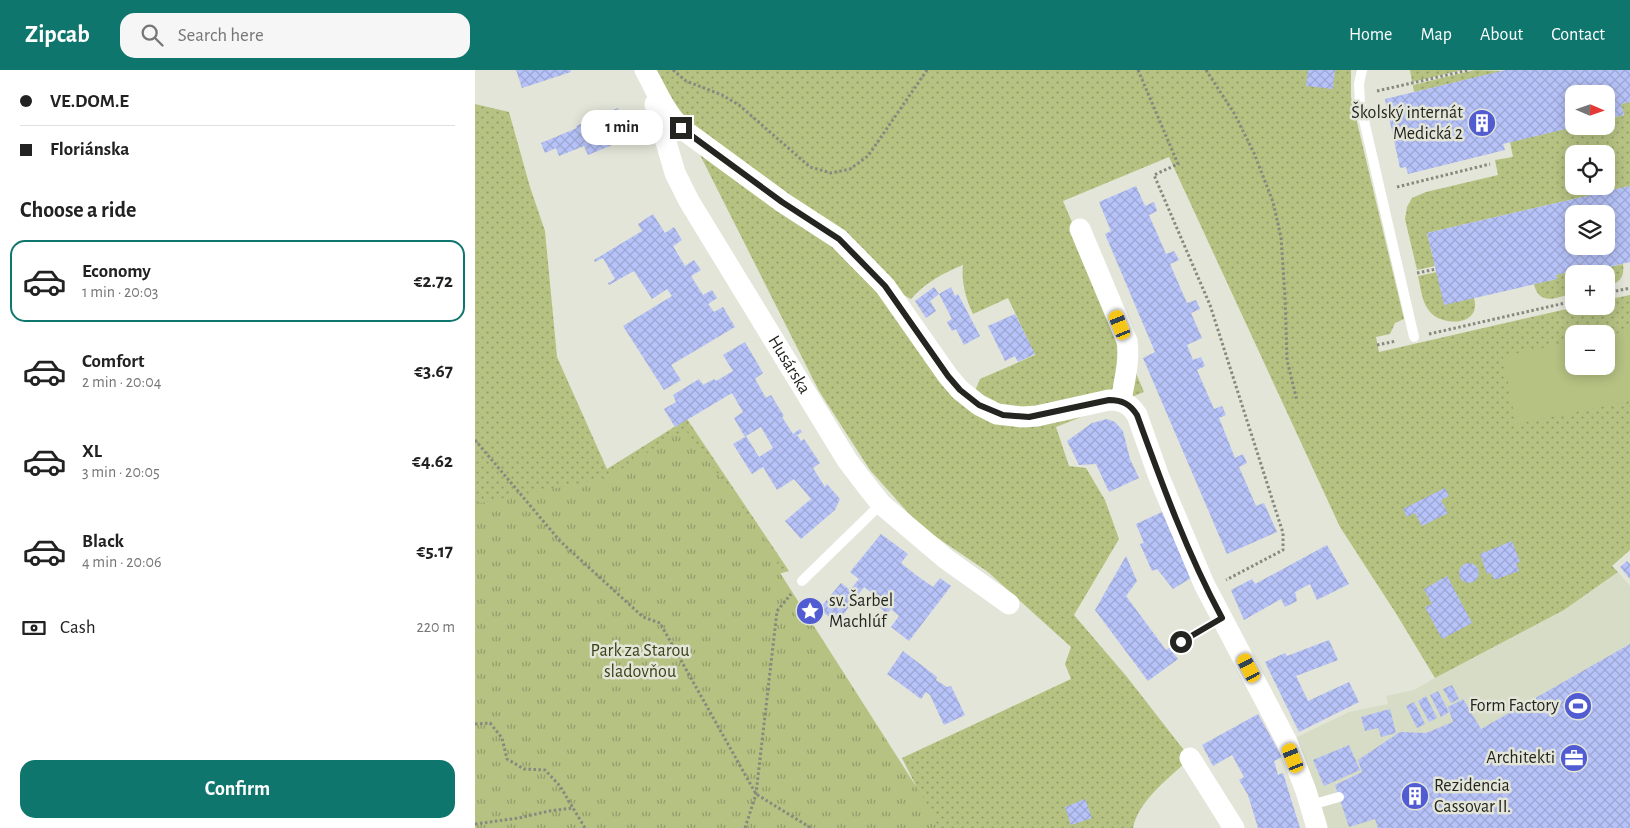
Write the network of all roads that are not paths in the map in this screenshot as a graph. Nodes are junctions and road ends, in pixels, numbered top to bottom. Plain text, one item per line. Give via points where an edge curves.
1 (645, 70) edge
2 (1362, 70) edge
3 (1081, 229) dead end
4 (1414, 337) road end
5 (1121, 401) junction
6 (881, 504) junction
7 (802, 581) dead end
8 (1009, 604) dead end
9 (1222, 618) junction
10 (1181, 642) dead end
11 (1190, 758) dead end
12 (1339, 797) dead end
13 (1311, 805) junction
14 (1233, 828) edge
15 (1317, 828) edge

1 - 5 street via 665,107 681,128 839,239 885,286 960,390 988,410 1008,416 1029,417 1109,400
1 - 6 street, Husárska via 675,173 689,200 847,460
2 - 4 lane via 1359,95 1363,122
3 - 5 street via 1127,341
5 - 9 street via 1137,415 1203,584
6 - 7 lane
6 - 8 street, Husárska via 946,559
9 - 10 lane
9 - 13 street via 1287,742
11 - 14 street
12 - 13 lane
13 - 15 street

